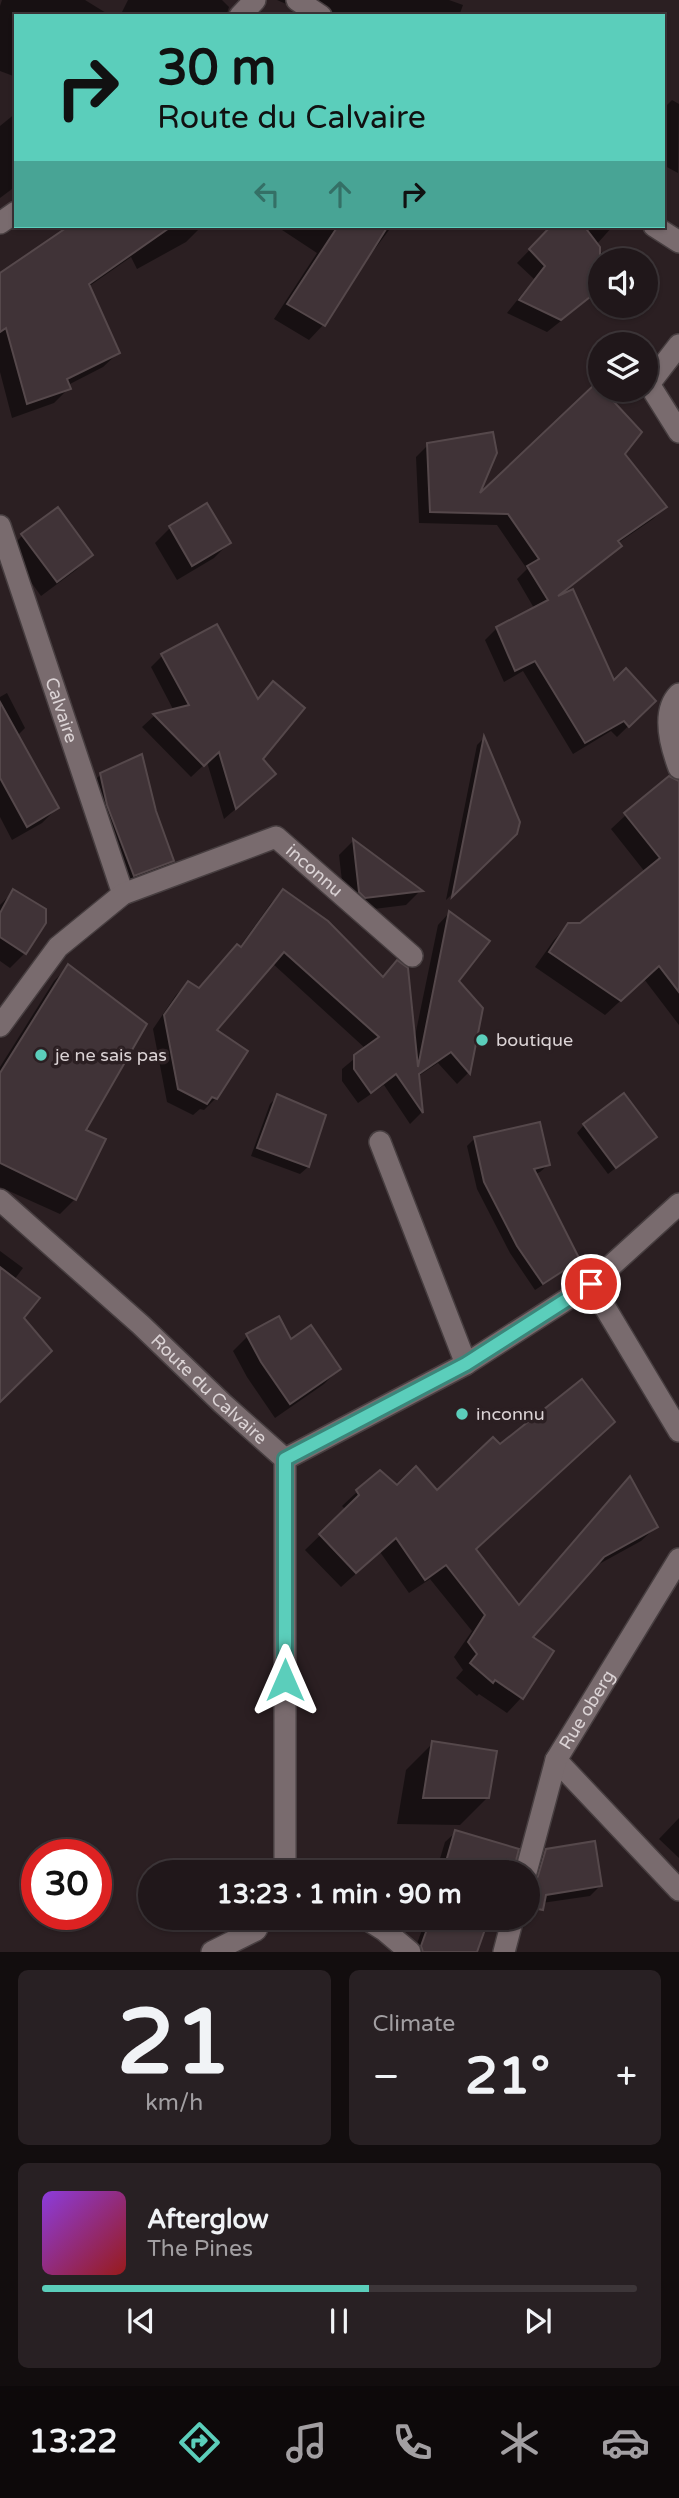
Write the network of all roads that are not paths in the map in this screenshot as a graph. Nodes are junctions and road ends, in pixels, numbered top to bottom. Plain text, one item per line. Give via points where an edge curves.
1 (255, 0) edge
2 (297, 0) edge
3 (242, 14) edge
4 (318, 14) edge
5 (657, 228) edge
6 (679, 242) edge
7 (679, 345) edge
8 (679, 432) edge
9 (0, 526) edge
10 (679, 694) edge
11 (679, 768) edge
12 (123, 894) junction
13 (412, 956) dead end
14 (0, 1026) edge
15 (380, 1142) dead end
16 (0, 1200) edge
17 (679, 1205) edge
18 (591, 1284) junction
19 (466, 1364) junction
20 (679, 1431) edge
21 (285, 1459) junction
22 (679, 1559) edge
23 (556, 1760) junction
24 (285, 1860) edge
25 (529, 1860) edge
26 (679, 1890) edge
27 (256, 1930) edge
28 (384, 1930) edge
29 (510, 1930) edge
30 (212, 1952) edge
31 (410, 1952) edge
32 (504, 1952) edge

1 - 3 street
2 - 4 street
5 - 6 street
7 - 8 street via 649,384
9 - 12 street, Calvaire
10 - 11 street via 668,723
12 - 13 street, inconnu via 276,837
12 - 14 street via 58,947
15 - 19 street
16 - 21 street, Route du Calvaire
17 - 18 street
18 - 19 street
18 - 20 street
19 - 21 street
21 - 24 street
22 - 23 street, Rue oberg
23 - 25 street, Rue oberg
23 - 26 street
27 - 30 street
28 - 31 street
29 - 32 street

